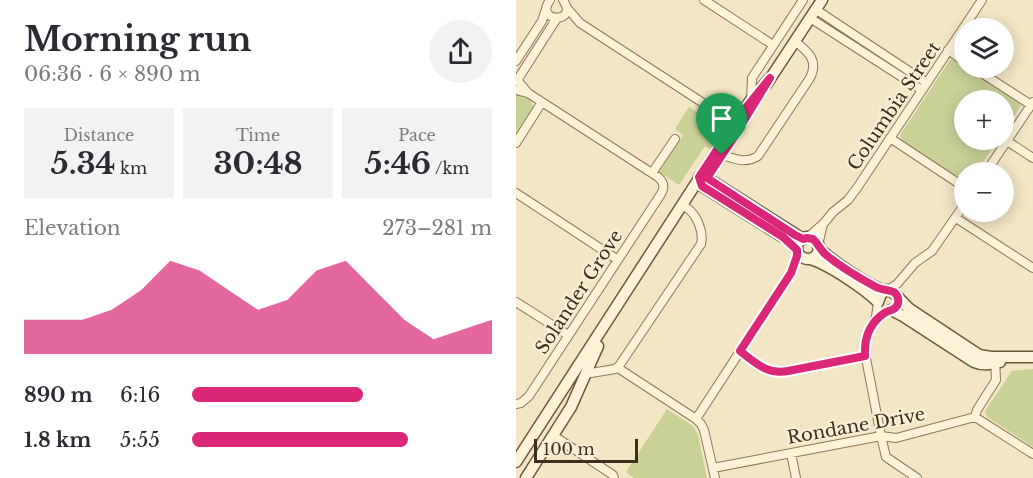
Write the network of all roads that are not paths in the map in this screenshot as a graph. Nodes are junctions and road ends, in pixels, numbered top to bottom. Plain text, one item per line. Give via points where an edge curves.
1 (540, 0) edge
2 (704, 0) edge
3 (803, 0) edge
4 (982, 0) edge
5 (566, 3) edge
6 (548, 6) edge
7 (816, 9) edge
8 (559, 18) junction
9 (580, 23) junction
10 (795, 41) junction
11 (773, 45) junction
12 (948, 50) junction
13 (954, 54) edge
14 (516, 61) edge
15 (770, 78) junction
16 (990, 78) edge
17 (517, 82) edge
18 (924, 87) junction
19 (751, 100) junction
20 (542, 102) junction
21 (1032, 104) edge
22 (738, 125) junction
23 (1014, 131) edge
24 (890, 138) junction
25 (675, 139) dead end
26 (516, 143) edge
27 (1014, 146) edge
28 (722, 155) junction
29 (1033, 158) edge
30 (652, 173) junction
31 (703, 180) junction
32 (954, 180) edge
33 (516, 193) edge
34 (684, 206) junction
35 (954, 221) edge
36 (962, 222) edge
37 (824, 223) junction
38 (805, 238) junction
39 (818, 246) junction
40 (797, 251) junction
41 (809, 259) junction
42 (618, 260) junction
43 (1033, 268) edge
44 (791, 273) junction
45 (903, 279) junction
46 (886, 291) junction
47 (898, 298) junction
48 (516, 302) edge
49 (879, 303) junction
50 (890, 310) junction
51 (612, 316) junction
52 (873, 324) junction
53 (568, 336) junction
54 (740, 351) junction
55 (865, 356) junction
56 (1033, 357) edge
57 (995, 360) junction
58 (618, 368) junction
59 (585, 374) junction
60 (516, 404) edge
61 (975, 417) junction
62 (696, 419) junction
63 (554, 436) junction
64 (881, 436) junction
65 (792, 453) junction
66 (1033, 454) edge
67 (516, 462) edge
68 (713, 468) junction
69 (527, 477) edge
70 (614, 478) edge
71 (715, 478) edge
72 (796, 478) edge
73 (916, 478) edge

1 - 6 street
2 - 11 street
3 - 11 street
4 - 12 street, Columbia Street
5 - 8 street via 565,14
5 - 9 street
6 - 8 street via 549,15
6 - 14 street
7 - 10 main road
7 - 18 street
8 - 9 street
8 - 17 street
9 - 22 street
10 - 15 main road
10 - 28 street via 811,56 810,78 758,156 746,161
11 - 19 street via 752,78
12 - 13 street
12 - 18 street, Columbia Street
15 - 19 main road
15 - 22 main road
16 - 21 street
17 - 20 street
18 - 24 street, Columbia Street
19 - 22 main road
20 - 26 street
20 - 30 street
21 - 23 street
22 - 28 main road
22 - 31 main road
24 - 32 street
24 - 37 street, Columbia Street via 853,194
25 - 30 street
27 - 29 street
28 - 31 main road
30 - 42 street, Solander Grove via 662,180 663,191
31 - 34 main road
31 - 38 main road
31 - 40 main road
33 - 42 street
34 - 51 main road
34 - 58 street via 692,212 702,241
35 - 45 street via 932,251 911,267
36 - 43 street
37 - 38 street, Columbia Street
37 - 39 street, Columbia Street
38 - 39 main road via 813,239
38 - 40 main road via 798,243
39 - 41 main road via 817,253
39 - 46 main road via 836,262
40 - 41 main road
40 - 44 street
41 - 44 street
41 - 49 main road via 825,265
42 - 53 street, Solander Grove
44 - 54 street
45 - 46 street
45 - 47 street
46 - 47 main road via 894,292
46 - 49 main road via 880,294
47 - 50 main road via 897,305
47 - 57 main road via 979,355
48 - 53 street
49 - 50 main road
49 - 52 street
50 - 52 street
50 - 57 main road via 974,362
51 - 59 main road
51 - 67 main road
52 - 55 street via 866,338
53 - 60 street, Solander Grove via 529,396
54 - 55 street via 766,370 776,372
54 - 62 street
55 - 64 street
56 - 57 main road
57 - 61 street via 995,382
58 - 59 street
58 - 62 street
59 - 63 main road
61 - 64 street, Rondane Drive via 896,438
61 - 66 street
62 - 68 street via 704,430
63 - 69 main road
63 - 70 street
64 - 65 street, Rondane Drive
64 - 73 street via 886,457
65 - 68 street, Rondane Drive
65 - 72 street
68 - 71 street

